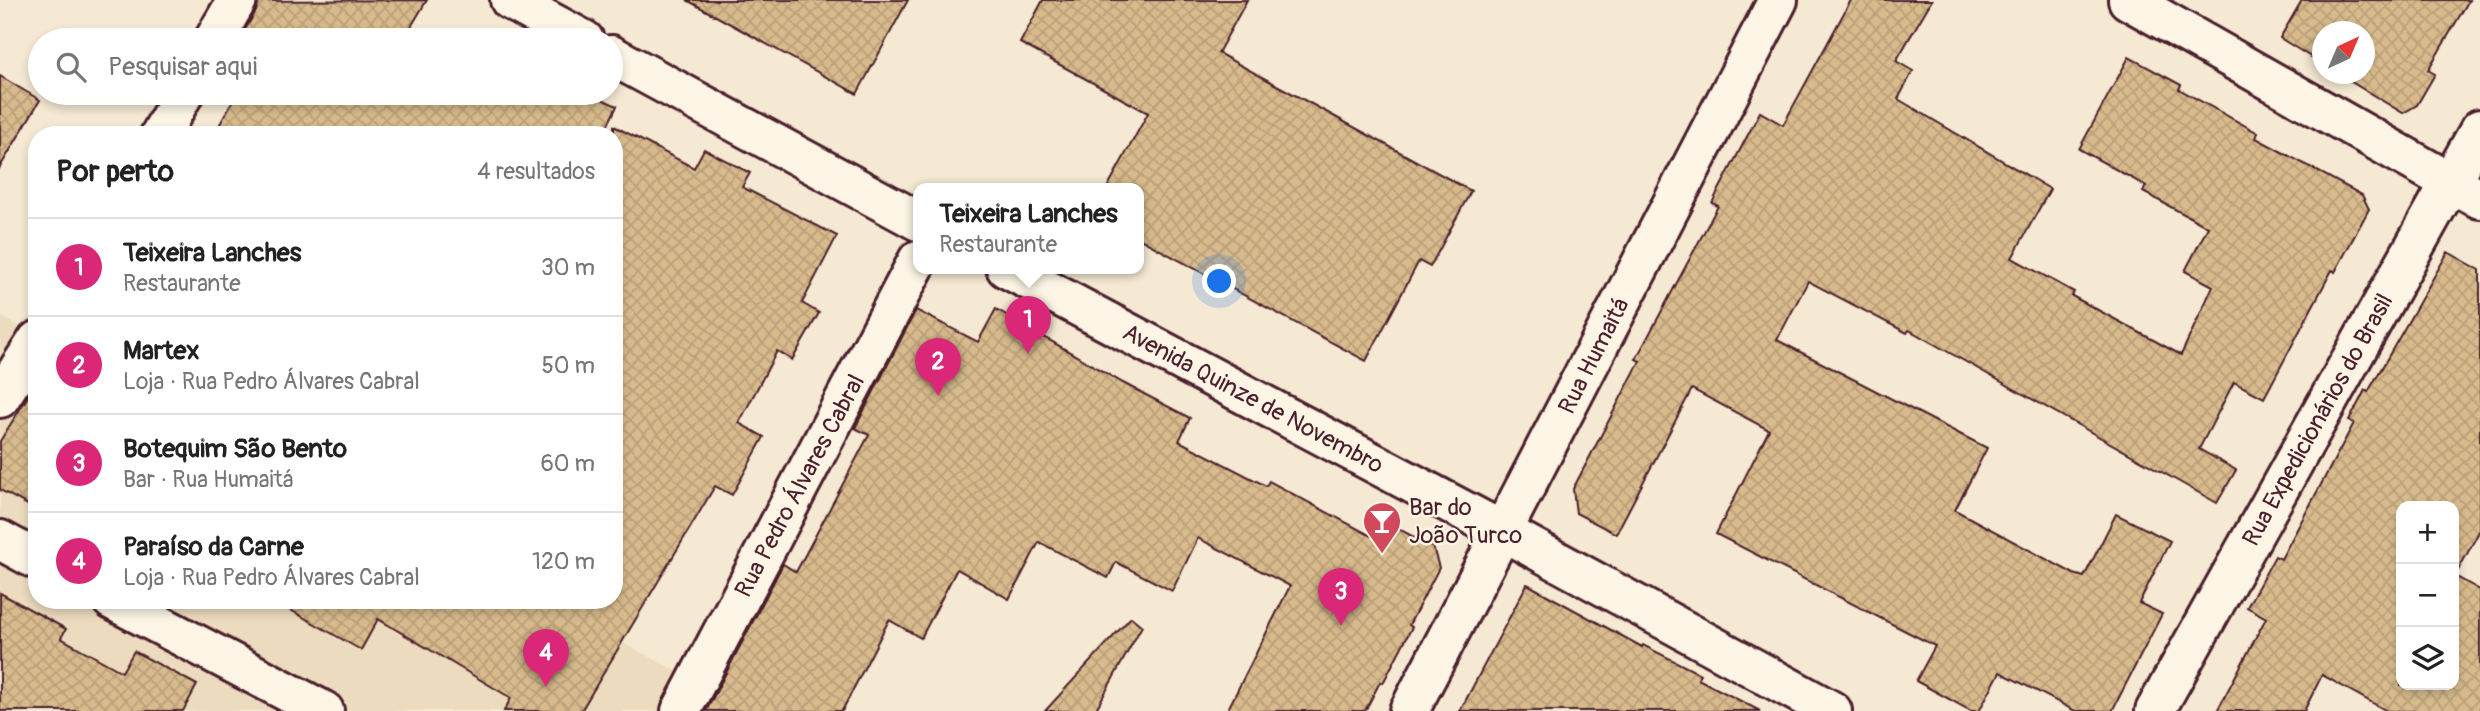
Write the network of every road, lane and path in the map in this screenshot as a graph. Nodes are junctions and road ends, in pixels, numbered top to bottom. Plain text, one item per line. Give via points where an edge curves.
1 (237, 0) edge
2 (510, 0) edge
3 (1778, 0) edge
4 (2128, 0) edge
5 (221, 28) edge
6 (562, 28) edge
7 (623, 61) edge
8 (177, 105) edge
9 (165, 126) edge
10 (2480, 128) edge
11 (2465, 192) edge
12 (913, 218) edge
13 (913, 270) edge
14 (1017, 274) edge
15 (28, 355) edge
16 (0, 398) edge
17 (1504, 532) junction
18 (0, 540) edge
19 (28, 555) edge
20 (129, 609) edge
21 (324, 711) edge
22 (681, 711) edge
23 (1409, 711) edge
24 (1832, 711) edge
25 (2155, 711) edge

1 - 5 street
2 - 6 street
3 - 17 street, Rua Humaitá
4 - 11 street
7 - 12 street
8 - 9 street
10 - 11 street, Rua Expedicionários do Brasil
11 - 25 street, Rua Expedicionários do Brasil
13 - 22 street, Rua Pedro Álvares Cabral
14 - 17 street, Avenida Quinze de Novembro
15 - 16 street
17 - 23 street, Rua Humaitá
17 - 24 street, Avenida Quinze de Novembro
18 - 19 street
20 - 21 street

